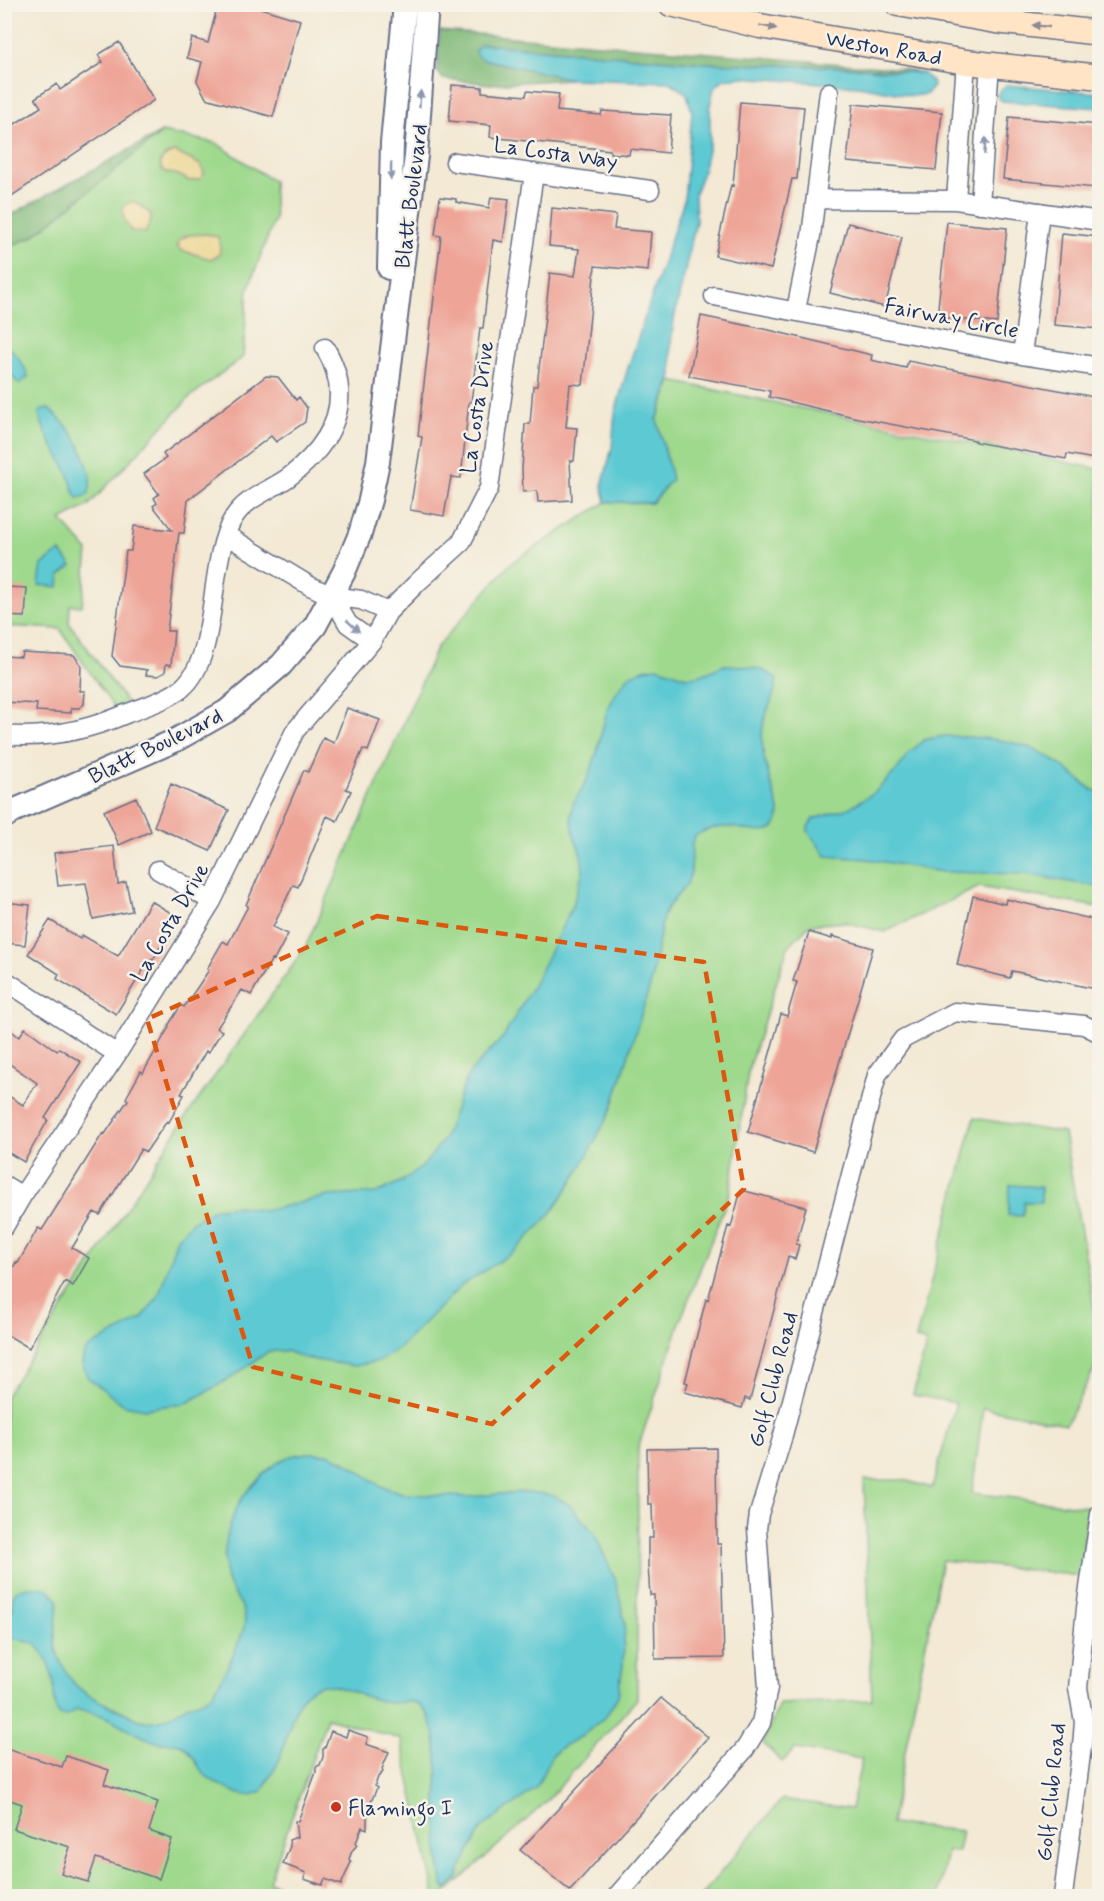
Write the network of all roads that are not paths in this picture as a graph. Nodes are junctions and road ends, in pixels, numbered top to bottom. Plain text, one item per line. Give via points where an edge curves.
1 (405, 4) edge
2 (428, 4) edge
3 (670, 4) edge
4 (898, 4) edge
5 (1100, 33) edge
6 (978, 63) junction
7 (1100, 76) edge
8 (829, 92) dead end
9 (455, 162) dead end
10 (534, 174) junction
11 (650, 190) dead end
12 (816, 199) junction
13 (956, 200) junction
14 (980, 204) junction
15 (1040, 212) junction
16 (1100, 221) edge
17 (714, 296) dead end
18 (796, 310) junction
19 (325, 348) dead end
20 (1022, 355) junction
21 (1100, 367) edge
22 (386, 386) junction
23 (226, 535) junction
24 (332, 596) junction
25 (388, 612) junction
26 (372, 641) junction
27 (4, 735) edge
28 (4, 817) edge
29 (158, 870) dead end
30 (212, 901) junction
31 (6, 981) edge
32 (1100, 1033) edge
33 (117, 1054) junction
34 (4, 1185) edge
35 (22, 1196) junction
36 (4, 1227) edge
37 (1100, 1514) edge
38 (617, 1896) edge
39 (1063, 1896) edge

1 -> 22 street, Blatt Boulevard via 392,143
22 -> 2 street, Blatt Boulevard via 416,156
3 -> 6 main road, Weston Road via 760,26
5 -> 4 main road, Weston Road
6 - 7 main road, Weston Road
6 - 13 street
14 -> 6 street
8 - 12 street
9 - 10 street, La Costa Way
10 - 11 street, La Costa Way
10 - 25 street, La Costa Drive via 489,488 461,543
12 - 13 street
12 - 18 street
13 - 14 street
14 - 15 street
15 - 16 street
15 - 20 street
17 - 18 street, Fairway Circle
18 - 20 street, Fairway Circle
19 - 23 street via 335,365 340,386 339,404 328,434 306,462 234,516
20 - 21 street, Fairway Circle
22 - 24 street, Blatt Boulevard via 370,500 360,534
23 - 24 street
23 - 27 street via 202,654 191,680 179,690 92,727 66,734
24 - 25 street via 362,600
24 -> 26 street via 348,624
24 - 28 street, Blatt Boulevard via 315,627 281,665 227,711 174,741
25 - 26 street, La Costa Drive
26 - 30 street, La Costa Drive via 295,731
29 - 30 street
30 - 33 street, La Costa Drive
31 - 33 street
32 - 38 street, Golf Club Road via 1084,1025 955,1012 903,1040 877,1075 759,1514 768,1688 761,1723 745,1749
33 - 35 street, La Costa Drive
34 - 35 street
35 - 36 street, La Costa Drive
37 - 39 street, Golf Club Road via 1078,1688 1084,1722

